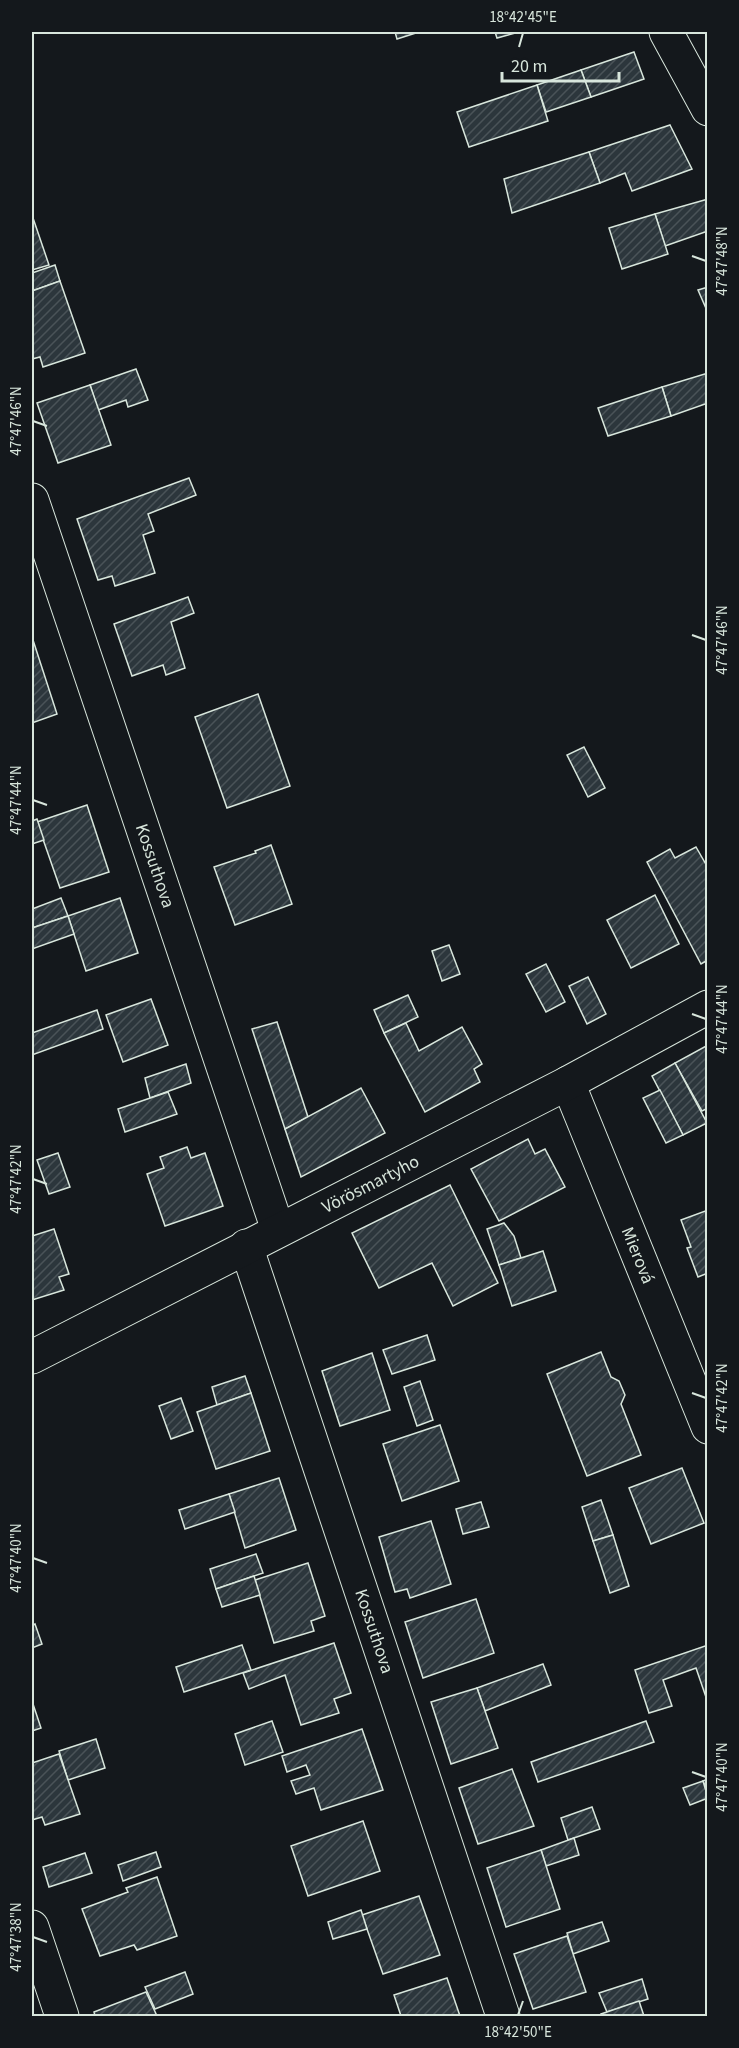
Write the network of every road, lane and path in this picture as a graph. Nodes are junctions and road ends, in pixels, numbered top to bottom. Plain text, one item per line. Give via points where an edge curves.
1 (666, 32) edge
2 (708, 109) edge
3 (32, 500) edge
4 (708, 1007) edge
5 (568, 1083) junction
6 (278, 1230) junction
7 (246, 1246) junction
8 (32, 1357) edge
9 (708, 1427) edge
10 (32, 1927) edge
11 (62, 2016) edge
12 (503, 2016) edge

1 - 2 street
3 - 6 street, Kossuthova
4 - 5 street, Vörösmartyho
5 - 6 street, Vörösmartyho
5 - 9 street, Mierová
6 - 7 street, Vörösmartyho
7 - 8 street, Vörösmartyho
7 - 12 street, Kossuthova
10 - 11 street

